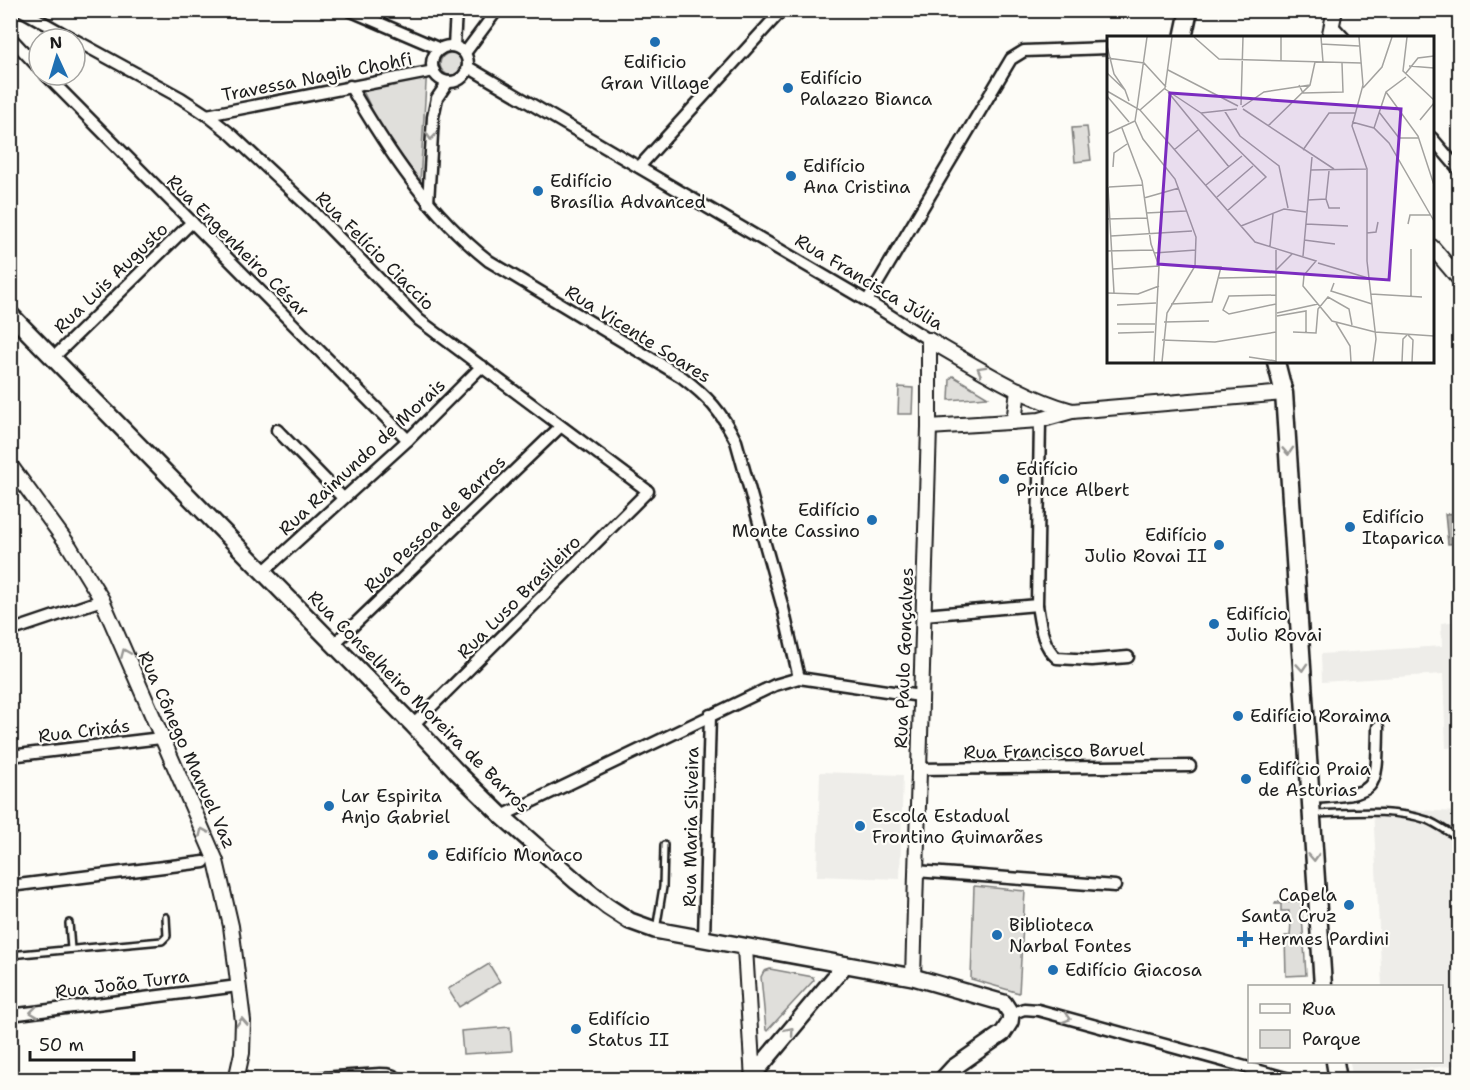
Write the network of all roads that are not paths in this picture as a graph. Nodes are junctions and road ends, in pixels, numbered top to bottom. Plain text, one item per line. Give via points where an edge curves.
1 (21, 10) edge
2 (349, 10) edge
3 (456, 10) edge
4 (497, 10) edge
5 (782, 10) edge
6 (1190, 10) edge
7 (1335, 10) edge
8 (51, 27) edge
9 (1331, 31) edge
10 (1184, 36) edge
11 (10, 38) edge
12 (454, 46) junction
13 (87, 47) edge
14 (1107, 48) edge
15 (440, 49) junction
16 (465, 53) junction
17 (27, 56) edge
18 (468, 67) junction
19 (434, 71) junction
20 (448, 81) junction
21 (350, 86) junction
22 (58, 87) edge
23 (207, 115) junction
24 (1434, 140) edge
25 (639, 167) junction
26 (1460, 171) edge
27 (428, 203) junction
28 (192, 222) junction
29 (1434, 249) edge
30 (1460, 280) edge
31 (867, 301) junction
32 (10, 314) edge
33 (929, 340) junction
34 (53, 358) junction
35 (1276, 363) edge
36 (482, 366) junction
37 (1018, 390) junction
38 (1284, 393) junction
39 (1072, 411) junction
40 (1041, 420) junction
41 (1012, 422) junction
42 (560, 427) junction
43 (929, 427) junction
44 (277, 430) dead end
45 (408, 440) junction
46 (10, 465) edge
47 (648, 492) joint
48 (343, 498) junction
49 (263, 572) junction
50 (102, 600) junction
51 (1037, 605) junction
52 (924, 615) junction
53 (10, 631) edge
54 (334, 644) junction
55 (1128, 657) dead end
56 (799, 678) junction
57 (920, 696) junction
58 (710, 715) junction
59 (413, 725) junction
60 (1378, 727) dead end
61 (161, 738) junction
62 (10, 756) edge
63 (1190, 766) dead end
64 (919, 769) junction
65 (1311, 806) junction
66 (502, 816) junction
67 (1455, 836) dead end
68 (664, 845) dead end
69 (204, 862) dead end
70 (916, 871) junction
71 (10, 886) edge
72 (1115, 886) dead end
73 (166, 917) dead end
74 (69, 923) dead end
75 (655, 930) junction
76 (704, 939) junction
77 (745, 948) junction
78 (71, 949) junction
79 (10, 955) edge
80 (845, 965) junction
81 (913, 978) junction
82 (1323, 985) edge
83 (238, 986) junction
84 (1011, 1014) junction
85 (10, 1015) edge
86 (1335, 1063) edge
87 (753, 1078) edge
88 (236, 1080) edge
89 (292, 1080) edge
90 (398, 1080) edge
91 (942, 1080) edge
92 (1293, 1080) edge
93 (1338, 1080) edge

1 - 8 street, Rua Felício Ciaccio
2 - 15 street
3 - 12 street
4 - 16 street
5 - 25 street
6 - 10 main road
7 - 9 street
11 - 17 street
12 - 15 street
12 - 16 street
13 - 23 street, Rua Felício Ciaccio
14 - 31 street via 1024,51 1011,59
15 - 19 street via 433,62
16 - 18 street
18 - 20 street via 459,80
18 - 25 street, Rua Francisca Júlia
19 - 20 street
19 - 21 street, Travessa Nagib Chohfi
20 -> 27 street via 437,98 433,117
21 - 23 street, Travessa Nagib Chohfi
21 - 27 street, Rua Vicente Soares
22 - 28 street, Rua Engenheiro César
23 - 36 street, Rua Felício Ciaccio via 313,211 419,320
24 - 26 street
25 - 31 street, Rua Francisca Júlia
27 - 56 street, Rua Vicente Soares via 463,241 489,261 682,377 707,396 724,417 736,441
28 - 34 street, Rua Luis Augusto
28 - 45 street, Rua Engenheiro César
29 - 30 street
31 - 33 street, Rua Francisca Júlia
32 - 34 main road, Rua Conselheiro Moreira de Barros
37 -> 33 street, Rua Francisca Júlia
33 - 43 street, Rua Paulo Gonçalves
34 - 49 main road, Rua Conselheiro Moreira de Barros
35 - 38 main road
36 - 42 street, Rua Felício Ciaccio
36 - 45 street, Rua Raimundo de Morais
37 - 39 street, Rua Francisca Júlia
37 - 41 street
38 - 39 street, Rua Francisca Júlia
38 -> 65 main road
39 - 40 street
40 - 41 street
40 - 51 street
41 - 43 street
42 - 47 street, Rua Felício Ciaccio
42 - 54 street, Rua Pessoa de Barros
43 - 52 street, Rua Paulo Gonçalves
44 - 48 street
45 - 48 street, Rua Raimundo de Morais
46 - 50 street, Rua Cônego Manuel Vaz via 69,546
47 - 59 street, Rua Luso Brasileiro
48 - 49 street, Rua Raimundo de Morais
49 - 54 main road, Rua Conselheiro Moreira de Barros
50 - 53 street
61 -> 50 street, Rua Cônego Manuel Vaz
51 - 52 street
51 - 55 street via 1049,651 1057,658
52 - 57 street, Rua Paulo Gonçalves
54 - 59 main road, Rua Conselheiro Moreira de Barros
56 - 57 street
56 - 58 street
57 - 64 street, Rua Paulo Gonçalves
58 - 66 street
58 - 76 street, Rua Maria Silveira
59 - 66 main road, Rua Conselheiro Moreira de Barros
60 - 65 street via 1377,770 1369,787 1358,794
61 - 62 street, Rua Crixás
83 -> 61 street, Rua Cônego Manuel Vaz via 227,902 216,861
63 - 64 street, Rua Francisco Baruel
64 - 70 street, Rua Paulo Gonçalves
65 - 67 lane via 1415,816
65 -> 82 main road
66 - 75 main road, Rua Conselheiro Moreira de Barros via 607,906 630,921
68 - 75 lane via 663,887
69 - 71 street
70 - 72 street
70 - 81 street, Rua Paulo Gonçalves
73 - 78 lane via 167,936 162,941
74 - 78 lane
75 - 76 main road, Rua Conselheiro Moreira de Barros
76 - 77 main road, Rua Conselheiro Moreira de Barros
77 - 80 main road, Rua Conselheiro Moreira de Barros
77 - 87 street
78 - 79 lane
80 - 81 main road, Rua Conselheiro Moreira de Barros
87 -> 80 main road
81 - 84 main road, Rua Conselheiro Moreira de Barros via 1004,1003
83 -> 85 street, Rua João Turra
88 -> 83 street, Rua Cônego Manuel Vaz via 243,1021
84 - 91 main road via 1003,1033 952,1068
84 -> 92 street via 1024,1009 1038,1010
86 - 93 main road
89 - 90 street via 389,1074

